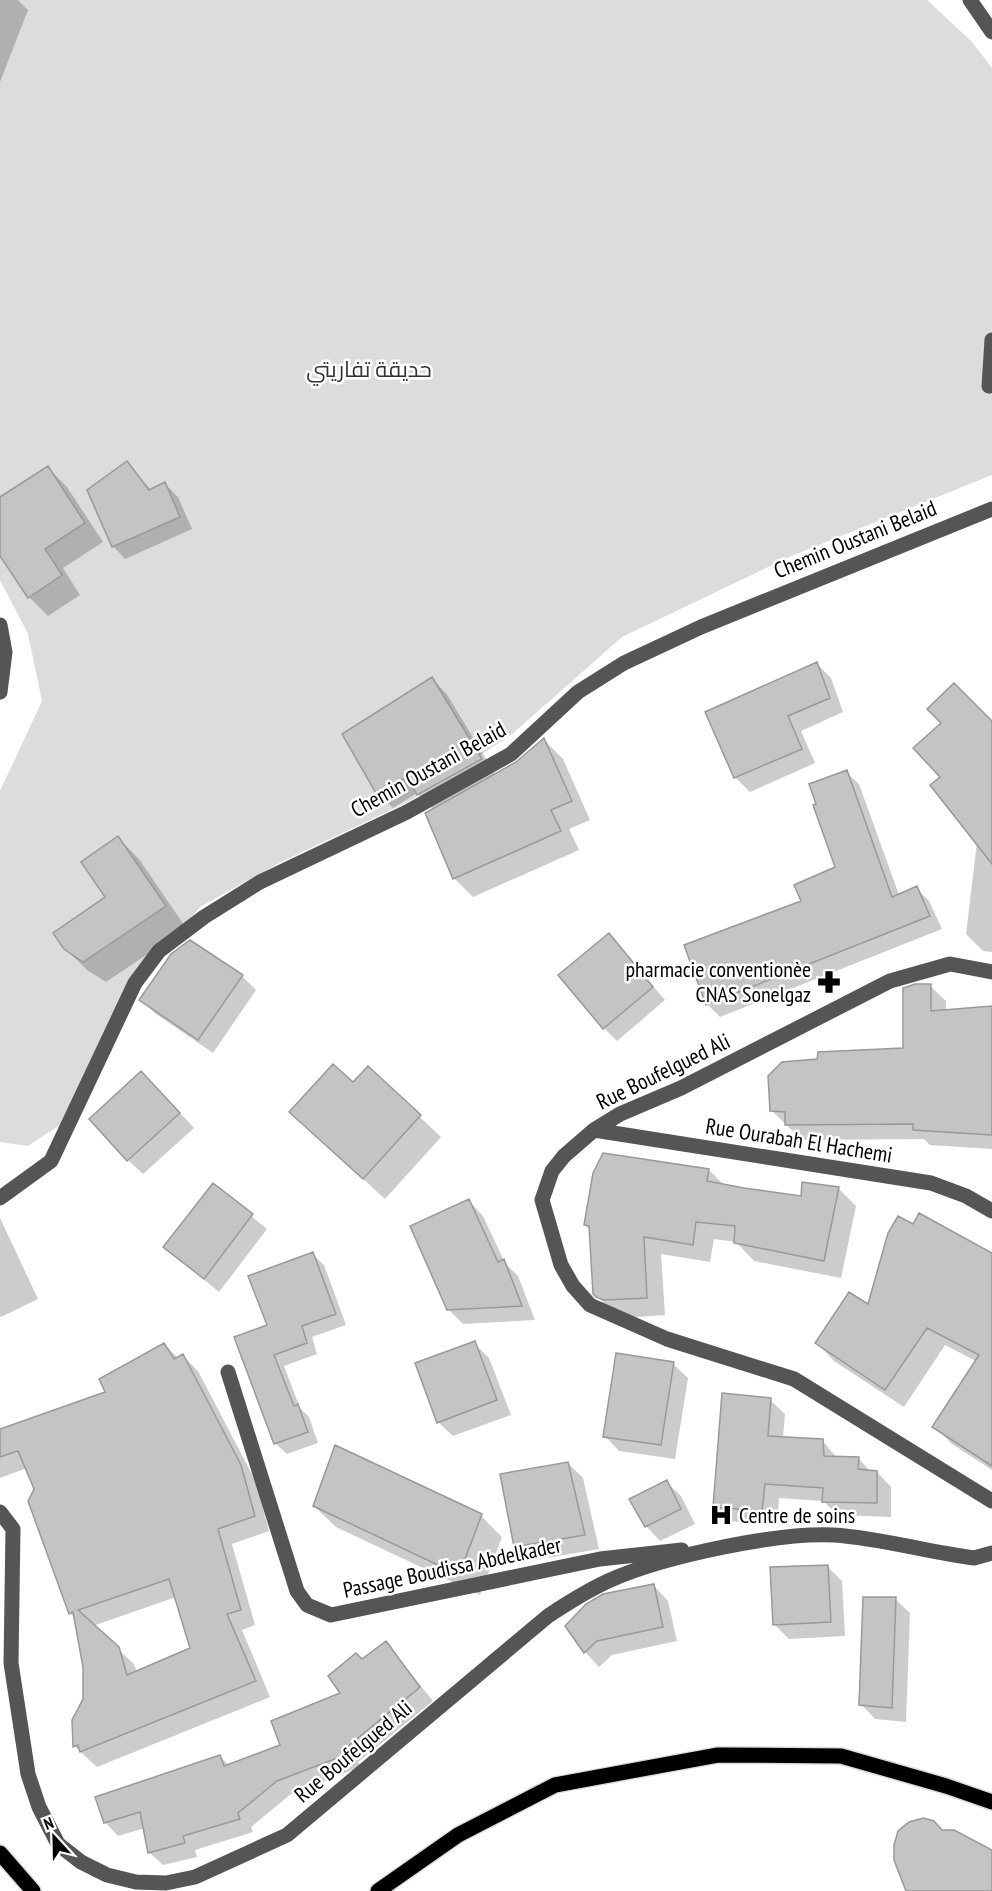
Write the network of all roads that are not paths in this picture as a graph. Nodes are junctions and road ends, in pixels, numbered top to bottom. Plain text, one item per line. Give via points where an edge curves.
1 (970, 0) edge
2 (992, 32) edge
3 (992, 339) edge
4 (989, 386) dead end
5 (992, 509) edge
6 (0, 625) edge
7 (0, 692) edge
8 (992, 972) edge
9 (594, 1130) junction
10 (0, 1198) edge
11 (992, 1211) edge
12 (228, 1372) dead end
13 (992, 1501) edge
14 (0, 1512) edge
15 (745, 1544) junction
16 (992, 1553) edge
17 (992, 1802) edge
18 (0, 1853) edge
19 (33, 1891) edge
20 (378, 1891) edge

1 - 2 street
3 - 4 street
5 - 10 street, Chemin Oustani Belaid via 712,622 624,663 578,692 511,754 406,812 260,882 204,917 159,951 135,983 51,1161
6 - 7 street via 5,652
8 - 9 street, Rue Boufelgued Ali via 950,964 890,981
9 - 11 street, Rue Ourabah El Hachemi via 931,1183
9 - 13 street, Rue Boufelgued Ali via 552,1171 542,1200 561,1265 573,1287 590,1305 667,1339 794,1378
12 - 15 street, Passage Boudissa Abdelkader via 297,1591 307,1605 331,1615 600,1559
14 - 15 street, Rue Boufelgued Ali via 14,1529 11,1663 28,1774 39,1807 58,1844 81,1862 107,1875 166,1883 195,1877 287,1835 548,1616 579,1595 617,1577 672,1560
15 - 16 street, Rue Boufelgued Ali via 834,1535 974,1558
17 - 20 main road via 842,1756 718,1755 555,1785 458,1835
18 - 19 main road

